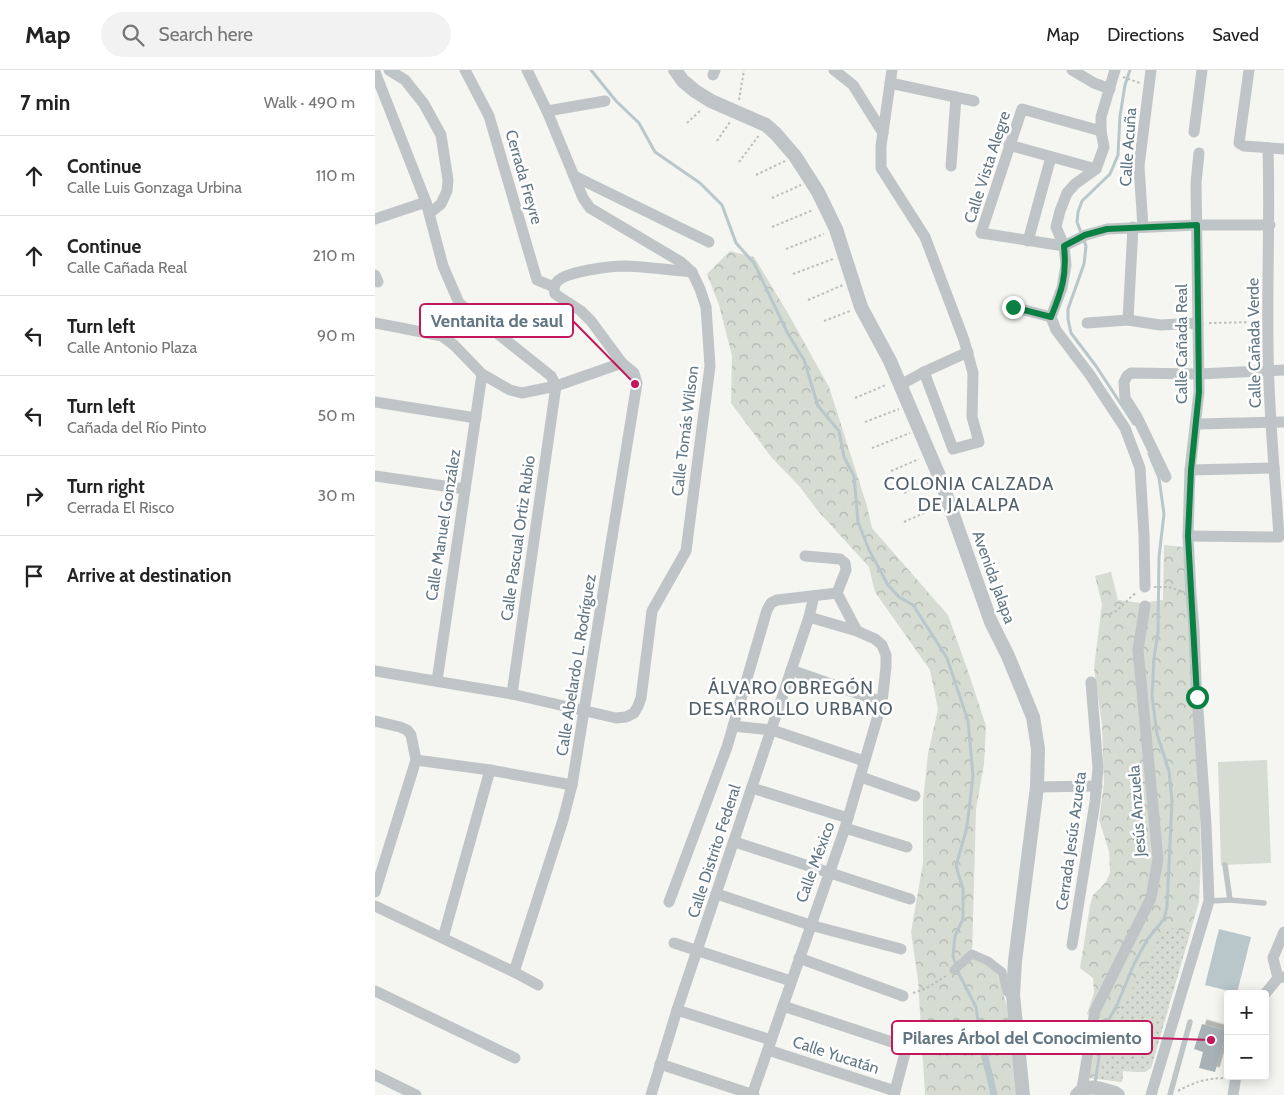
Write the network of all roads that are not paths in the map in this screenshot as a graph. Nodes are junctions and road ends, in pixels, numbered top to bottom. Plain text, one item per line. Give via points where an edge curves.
1 (389, 70) edge
2 (465, 70) edge
3 (527, 70) edge
4 (675, 70) edge
5 (834, 70) edge
6 (892, 70) edge
7 (1071, 70) edge
8 (1115, 70) edge
9 (1151, 70) edge
10 (1202, 70) edge
11 (1249, 70) edge
12 (375, 72) edge
13 (890, 83) junction
14 (1110, 89) junction
15 (956, 97) junction
16 (605, 101) dead end
17 (974, 101) dead end
18 (547, 111) junction
19 (1101, 132) junction
20 (1194, 132) dead end
21 (883, 133) junction
22 (1009, 145) junction
23 (1268, 148) junction
24 (1284, 149) edge
25 (1199, 153) dead end
26 (1051, 158) junction
27 (951, 166) dead end
28 (1096, 169) junction
29 (574, 176) junction
30 (426, 202) junction
31 (429, 213) junction
32 (375, 219) edge
33 (1197, 225) junction
34 (1269, 225) junction
35 (1138, 227) junction
36 (1028, 241) junction
37 (709, 242) dead end
38 (1064, 246) junction
39 (692, 272) junction
40 (554, 287) junction
41 (1013, 307) dead end
42 (1051, 317) junction
43 (1128, 320) junction
44 (375, 323) edge
45 (1087, 323) dead end
46 (1198, 323) junction
47 (968, 352) junction
48 (622, 363) junction
49 (1284, 370) edge
50 (1269, 371) junction
51 (924, 372) junction
52 (482, 374) junction
53 (1199, 374) junction
54 (899, 382) junction
55 (556, 386) junction
56 (375, 402) edge
57 (476, 418) junction
58 (1271, 422) junction
59 (1284, 422) edge
60 (1196, 424) junction
61 (1275, 468) junction
62 (1191, 470) junction
63 (375, 476) edge
64 (1165, 477) dead end
65 (465, 489) junction
66 (1188, 536) junction
67 (805, 556) dead end
68 (1150, 587) road end
69 (837, 593) junction
70 (814, 596) junction
71 (1145, 606) dead end
72 (809, 617) junction
73 (857, 631) junction
74 (791, 670) junction
75 (375, 671) edge
76 (437, 681) junction
77 (1091, 682) dead end
78 (512, 694) junction
79 (882, 702) junction
80 (585, 710) junction
81 (375, 720) edge
82 (733, 726) junction
83 (772, 730) junction
84 (416, 760) junction
85 (864, 761) junction
86 (490, 770) junction
87 (861, 777) junction
88 (572, 785) junction
89 (1097, 786) junction
90 (1037, 787) junction
91 (752, 788) junction
92 (915, 796) dead end
93 (847, 823) junction
94 (735, 842) junction
95 (907, 847) dead end
96 (1225, 865) dead end
97 (829, 873) junction
98 (375, 892) edge
99 (717, 894) junction
100 (910, 899) dead end
101 (1230, 900) junction
102 (1209, 901) junction
103 (669, 902) dead end
104 (1264, 903) dead end
105 (375, 906) edge
106 (810, 925) junction
107 (1284, 932) edge
108 (443, 938) junction
109 (674, 943) dead end
110 (1072, 945) dead end
111 (901, 949) dead end
112 (698, 950) junction
113 (799, 958) junction
114 (954, 970) road end
115 (514, 972) junction
116 (1281, 978) edge
117 (791, 981) junction
118 (537, 985) dead end
119 (1269, 990) edge
120 (375, 991) edge
121 (1013, 995) junction
122 (903, 996) road end
123 (783, 1006) junction
124 (677, 1010) junction
125 (1190, 1022) dead end
126 (770, 1045) junction
127 (515, 1058) dead end
128 (660, 1064) junction
129 (375, 1075) edge
130 (1235, 1080) edge
131 (1083, 1090) edge
132 (895, 1093) edge
133 (1117, 1094) edge
134 (417, 1095) edge
135 (651, 1095) edge
136 (753, 1095) edge
137 (1023, 1095) edge
138 (1151, 1095) edge
139 (1171, 1095) edge
140 (1233, 1095) edge

1 - 31 street via 405,80 424,104 441,135 447,191 441,204
2 - 40 street, Cerrada Freyre via 489,116 537,280
3 - 18 street, Calle Tomás Wilson
4 - 54 street, Avenida Jalapa via 683,81 711,101 766,125 795,156 836,229 861,306
5 - 21 street via 853,85
6 - 13 street
7 - 14 street
8 - 14 street
9 - 35 street, Calle Acuña via 1139,166
10 - 20 street
11 - 23 street via 1239,143
12 - 30 street
13 - 15 street
13 - 21 street
14 - 19 street via 1101,117
15 - 17 street
15 - 27 street
16 - 18 street
18 - 29 street, Calle Tomás Wilson
19 - 22 street, Calle Vista Alegre via 1022,109
19 - 28 street via 1104,147
21 - 47 street via 879,157 881,168 925,237
22 - 26 street
22 - 36 street, Calle Vista Alegre via 981,233
23 - 24 street
23 - 34 street, Calle Cañada Verde
25 - 33 street, Calle Cañada Real
26 - 28 street
26 - 36 street
28 - 38 street via 1067,193 1056,227
29 - 37 street
29 - 39 street, Calle Tomás Wilson via 591,208 675,258
30 - 31 street
30 - 32 street
31 - 55 street via 443,266 459,303 551,376
33 - 34 street
33 - 35 street
33 - 46 street, Calle Cañada Real
34 - 50 street, Calle Cañada Verde
35 - 38 street via 1107,229 1085,235
35 - 43 street, Calle Acuña
36 - 38 street, Calle Vista Alegre
38 - 42 street via 1066,265 1062,288
39 - 40 street via 611,266 573,274 557,281
39 - 80 street, Calle Tomás Wilson via 706,307 710,366 686,550 652,611 641,698 634,712 617,718
40 - 48 street, Calle Abelardo L. Rodríguez via 555,294 581,311 591,322
41 - 42 street
42 - 68 street via 1125,428 1140,468
43 - 45 street
43 - 46 street via 1160,325
44 - 52 street via 442,336
46 - 53 street, Calle Cañada Real
47 - 51 street
47 - 51 street via 973,373 972,417 979,442 953,449
48 - 55 street
48 - 80 street, Calle Abelardo L. Rodríguez via 634,373 637,383
49 - 50 street
50 - 53 street
50 - 58 street, Calle Cañada Verde
51 - 54 street
52 - 55 street via 521,393
52 - 57 street, Calle Manuel González
53 - 60 street, Calle Cañada Real
53 - 64 street via 1131,373 1124,382 1125,398
54 - 90 street, Avenida Jalapa via 940,478 991,622 1033,717 1038,749
55 - 78 street, Calle Pascual Ortiz Rubio
56 - 57 street
57 - 65 street, Calle Manuel González
58 - 59 street
58 - 60 street
58 - 61 street, Calle Cañada Verde
60 - 62 street, Calle Cañada Real
61 - 62 street
61 - 66 street, Calle Cañada Verde via 1279,537
62 - 66 street, Calle Cañada Real
63 - 65 street
65 - 76 street, Calle Manuel González
66 - 102 street, Calle Cañada Real
67 - 69 street via 840,559 845,564 846,570
69 - 70 street
69 - 73 street
70 - 72 street, Calle Distrito Federal
70 - 82 street via 771,603
71 - 131 street, Jesús Anzuela via 1138,650 1158,859 1151,898 1095,1011
72 - 73 street
72 - 74 street, Calle Distrito Federal
73 - 79 street, Calle México via 875,639 886,655
74 - 79 street
74 - 83 street, Calle Distrito Federal
75 - 76 street
76 - 78 street
77 - 89 street, Cerrada Jesús Azueta via 1099,768
78 - 80 street
79 - 85 street, Calle México
80 - 88 street, Calle Abelardo L. Rodríguez
81 - 84 street via 407,730
82 - 83 street
82 - 103 street
83 - 85 street
83 - 91 street, Calle Distrito Federal
84 - 86 street
84 - 98 street
85 - 87 street, Calle México
86 - 88 street
86 - 108 street
87 - 92 street
87 - 93 street, Calle México
88 - 115 street, Calle Abelardo L. Rodríguez
89 - 90 street
89 - 110 street, Cerrada Jesús Azueta
90 - 121 street, Avenida Jalapa
91 - 93 street
91 - 94 street, Calle Distrito Federal
93 - 95 street
93 - 97 street, Calle México
94 - 97 street
94 - 99 street, Calle Distrito Federal
96 - 101 lane
97 - 100 street
97 - 106 street, Calle México
99 - 106 street
99 - 112 street, Calle Distrito Federal
101 - 102 lane
101 - 104 lane
102 - 138 street, Calle Cañada Real
105 - 108 street
106 - 111 street
106 - 113 street, Calle México
107 - 116 street via 1273,958
108 - 115 street
109 - 112 street
112 - 117 street
112 - 124 street, Calle Distrito Federal
113 - 117 street, Calle México
113 - 122 street
114 - 121 street via 972,954 1003,972 1007,992
115 - 118 street
116 - 119 street
117 - 123 street, Calle México
120 - 127 street
121 - 137 street, Avenida Jalapa
123 - 126 street, Calle México
123 - 132 street via 903,1047 905,1053
124 - 126 street, Calle Yucatán
124 - 128 street, Calle Distrito Federal
125 - 139 lane
126 - 132 street, Calle Yucatán
126 - 136 street, Calle México
128 - 135 street, Calle Distrito Federal
128 - 136 street
129 - 134 street
130 - 140 street
131 - 133 street

